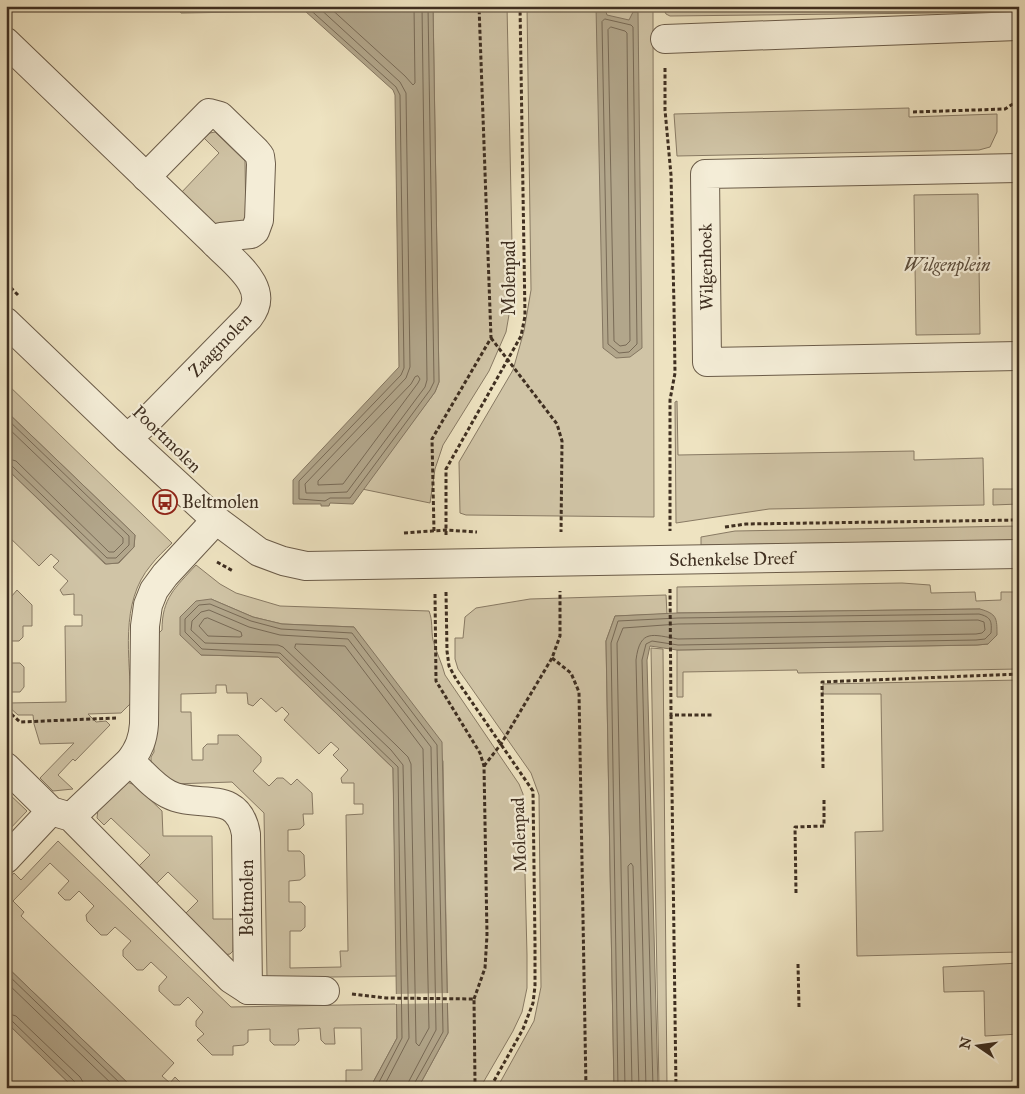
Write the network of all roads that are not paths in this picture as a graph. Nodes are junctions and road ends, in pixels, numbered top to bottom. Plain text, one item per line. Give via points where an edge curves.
1 (1019, 26) edge
2 (665, 39) road end
3 (6, 42) edge
4 (1019, 168) edge
5 (146, 177) junction
6 (215, 243) junction
7 (6, 322) edge
8 (1019, 356) edge
9 (127, 438) junction
10 (216, 520) junction
11 (1019, 554) edge
12 (446, 563) joint
13 (130, 761) junction
14 (6, 767) edge
15 (61, 814) junction
16 (6, 859) edge
17 (248, 990) junction
18 (324, 991) dead end

1 - 2 street
3 - 5 street, Zaagmolen
4 - 8 street, Wilgenhoek via 705,174 707,362
5 - 6 street, Zaagmolen
5 - 6 street via 210,113 220,116 260,156 261,164 258,226 251,234 221,238
6 - 9 street, Zaagmolen via 251,280 257,295 256,306 249,317
7 - 9 street, Poortmolen
9 - 10 street, Poortmolen
10 - 12 street, Poortmolen via 259,552 306,566
10 - 13 street via 164,575 151,598 145,626 143,732 140,745
11 - 12 street, Schenkelse Dreef
13 - 15 street
13 - 17 street, Beltmolen via 169,795 220,802 242,817 246,834
14 - 15 street
15 - 16 street
15 - 17 street via 231,978
17 - 18 street

